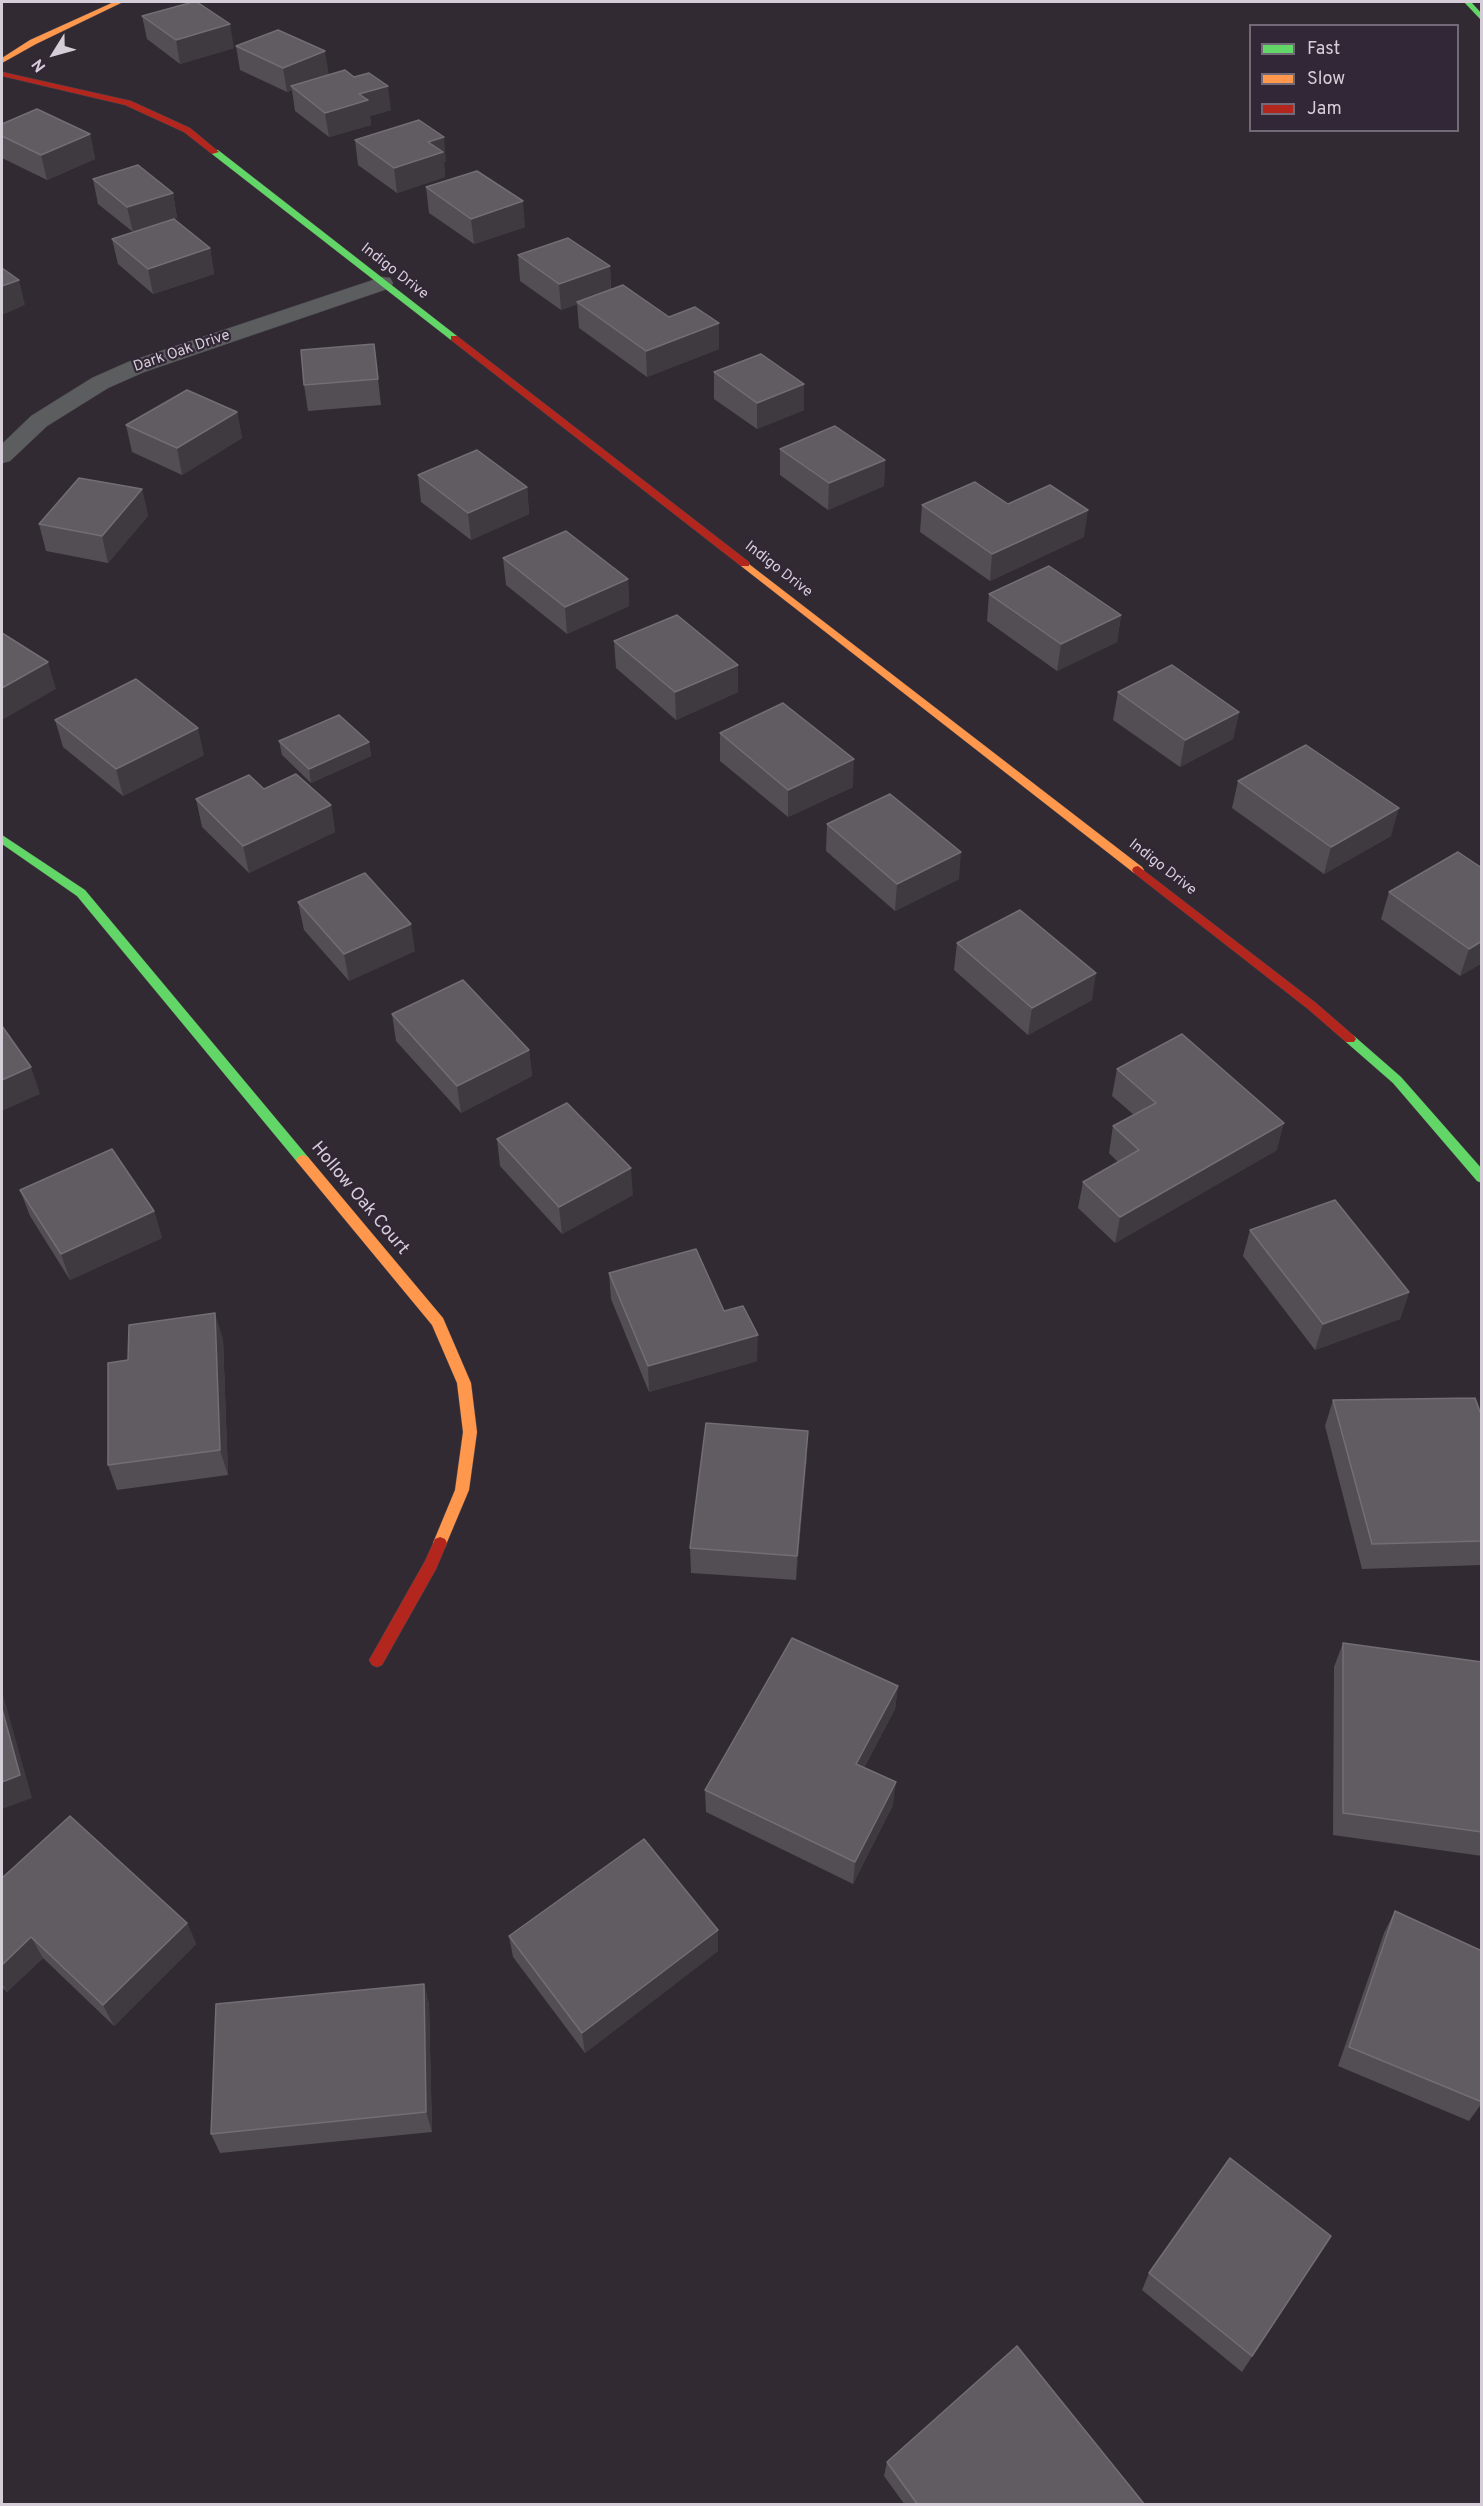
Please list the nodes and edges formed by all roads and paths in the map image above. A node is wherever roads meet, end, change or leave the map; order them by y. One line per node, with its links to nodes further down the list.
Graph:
1 (119, 2): 4 (street)
2 (1467, 2): 3 (street)
3 (1482, 19)
4 (2, 61)
5 (2, 74): 6 (street, Indigo Drive)
6 (382, 283): 7 (street, Dark Oak Drive); 9 (street, Indigo Drive)
7 (2, 456)
8 (2, 839): 10 (street, Hollow Oak Court)
9 (1482, 1178)
10 (377, 1660)

